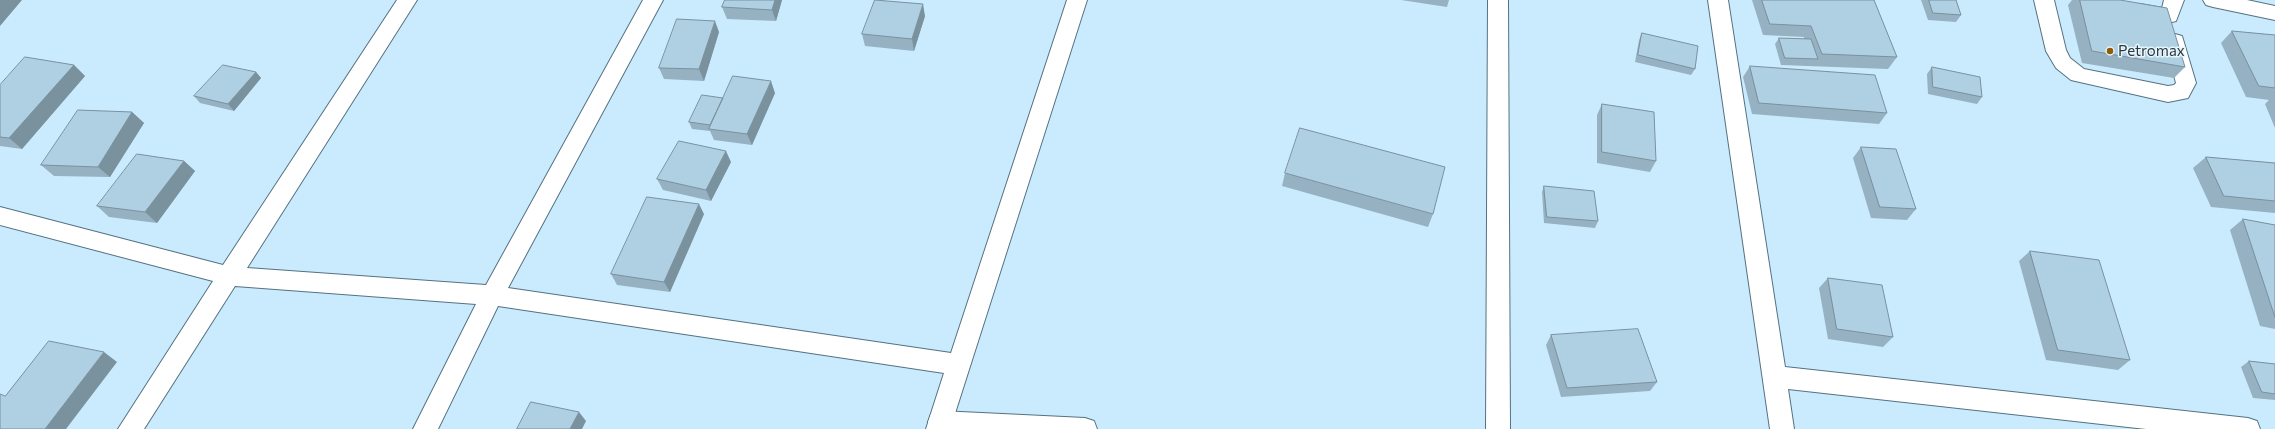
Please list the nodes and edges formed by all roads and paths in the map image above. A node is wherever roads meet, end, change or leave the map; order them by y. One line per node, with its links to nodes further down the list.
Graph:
1 (407, 0): 12 (street)
2 (653, 0): 13 (street)
3 (1077, 0): 14 (street)
4 (1498, 0): 20 (street)
5 (1718, 0): 15 (street)
6 (2044, 0): 9 (street)
7 (2213, 0): 10 (street)
8 (2124, 8): 9 (street)
9 (2172, 8)
10 (2275, 13)
11 (0, 216): 12 (street)
12 (229, 276): 13 (street); 17 (street)
13 (492, 295): 14 (street); 18 (street)
14 (958, 365): 16 (street)
15 (1774, 377): 21 (street); 22 (street)
16 (939, 426): 19 (street)
17 (130, 429)
18 (425, 429)
19 (1085, 429)
20 (1498, 429)
21 (1782, 429)
22 (2248, 429)

